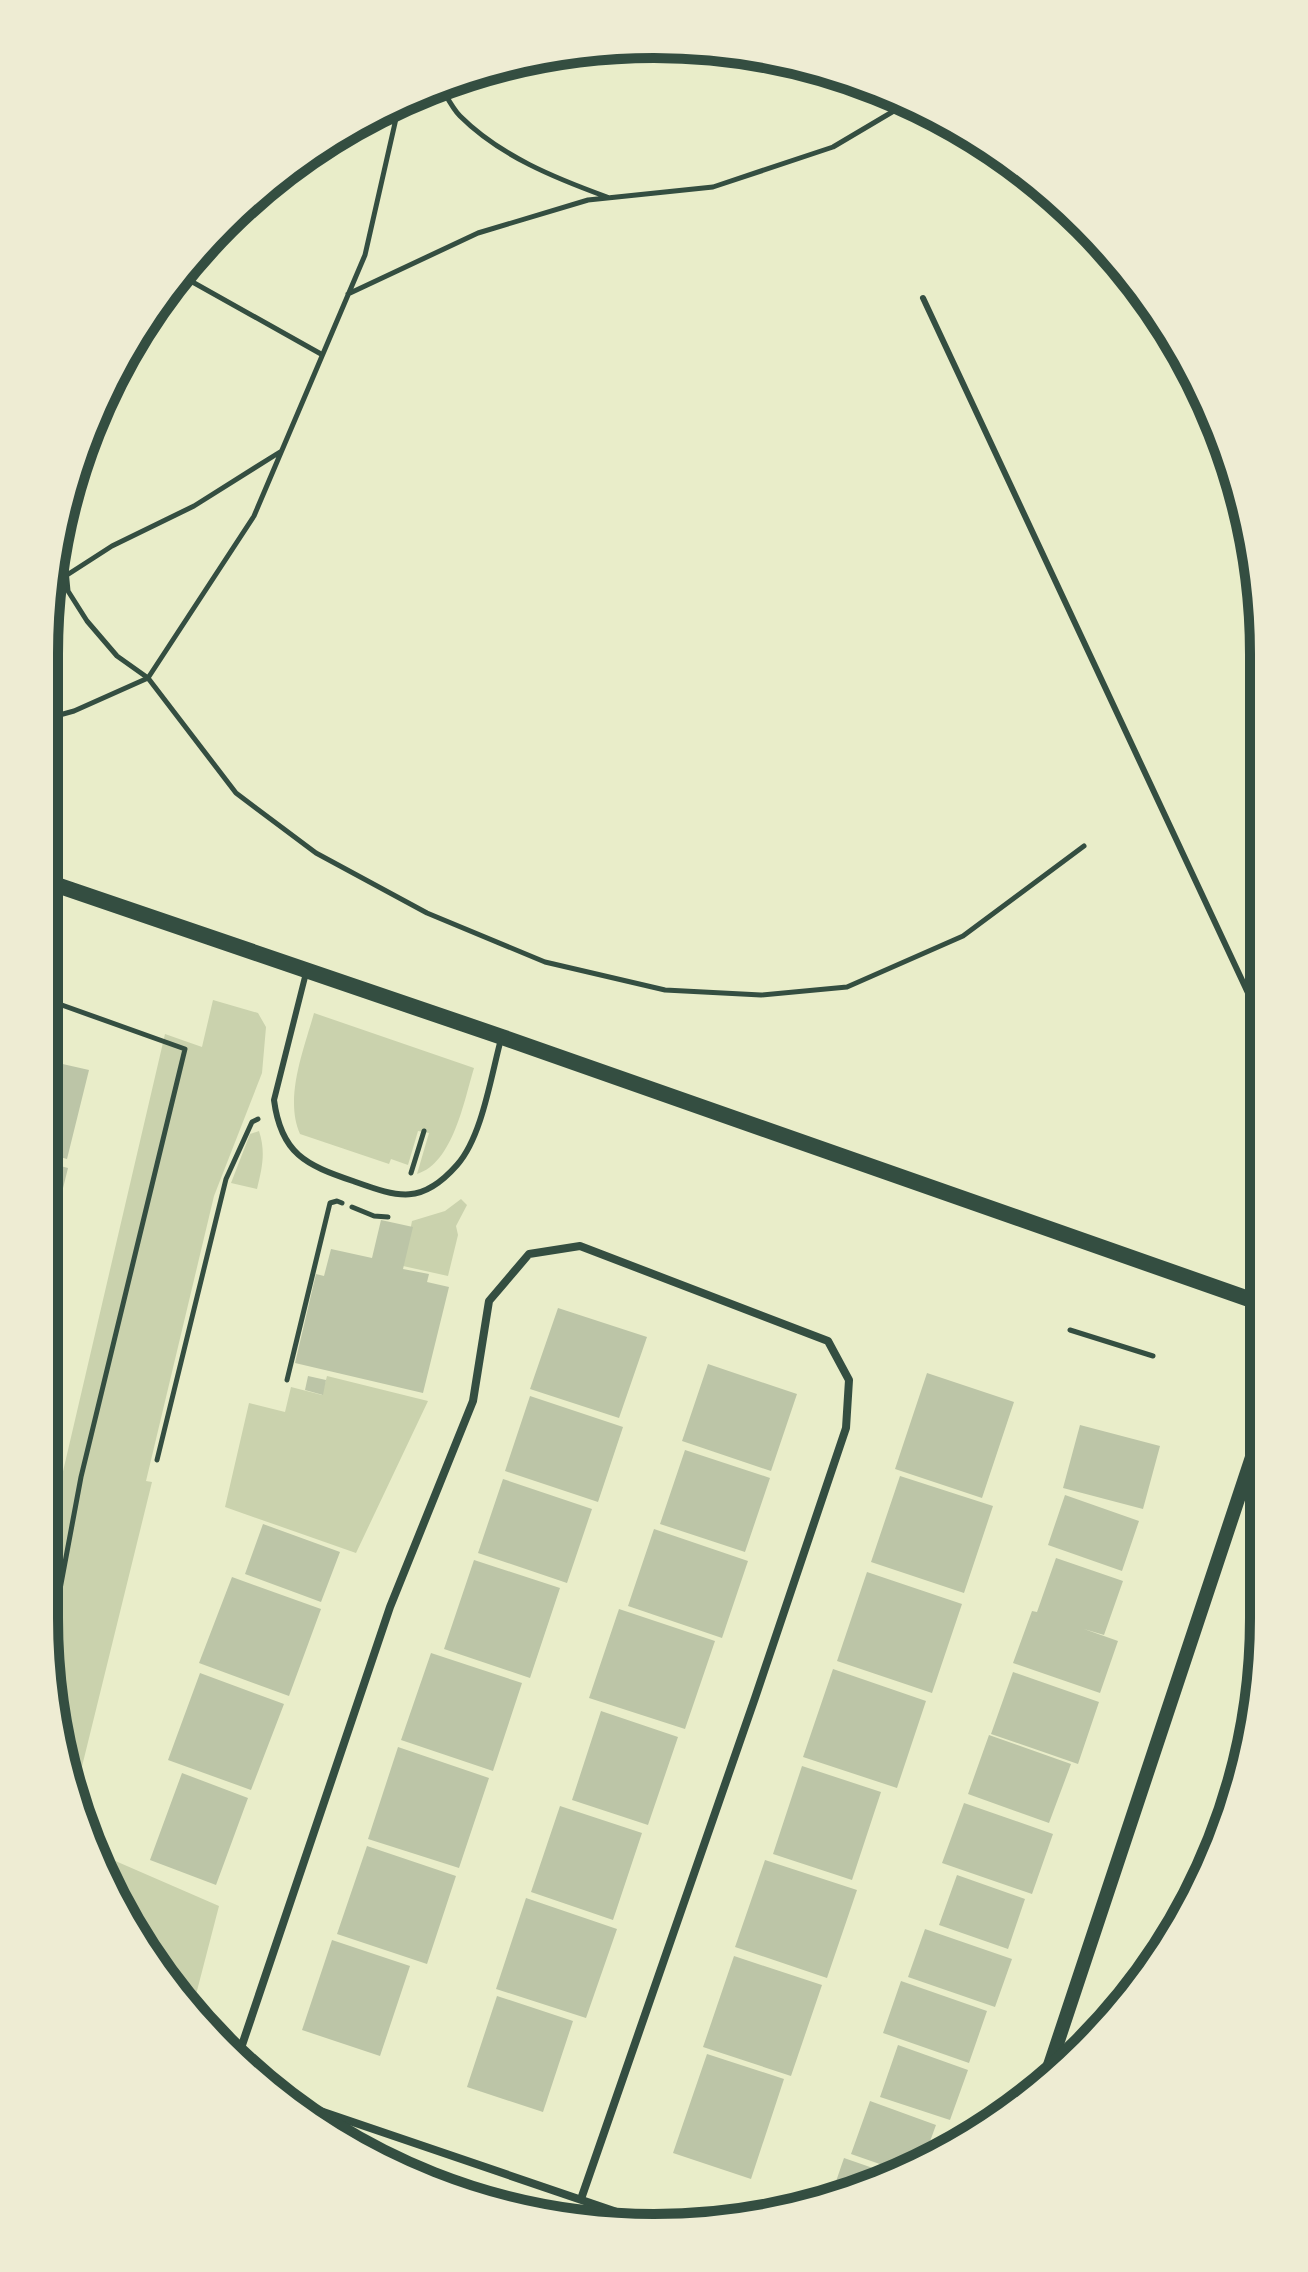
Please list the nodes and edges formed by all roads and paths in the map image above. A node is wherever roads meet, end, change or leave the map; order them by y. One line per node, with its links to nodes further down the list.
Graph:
1 (447, 96): 4 (path)
2 (896, 109): 4 (path)
3 (397, 116): 6 (path)
4 (609, 198): 6 (path)
5 (190, 280): 8 (path)
6 (347, 295): 8 (path)
7 (923, 298): 17 (lane)
8 (321, 354): 9 (path)
9 (281, 451): 11 (path); 12 (path)
10 (65, 562): 11 (path)
11 (66, 575): 12 (path)
12 (148, 678): 13 (path); 14 (path)
13 (58, 715)
14 (1084, 846)
15 (58, 885): 16 (main road)
16 (307, 969): 19 (main road); 20 (lane)
17 (1250, 997)
18 (58, 1004): 29 (path)
19 (502, 1037): 22 (lane); 23 (main road)
20 (276, 1110): 22 (lane); 27 (path)
21 (424, 1131): 22 (path)
22 (409, 1195): 26 (path)
23 (1250, 1299)
24 (1070, 1330): 25 (path)
25 (1153, 1356)
26 (287, 1380)
27 (157, 1460)
28 (1250, 1463): 31 (street)
29 (58, 1600)
30 (241, 2047): 33 (street)
31 (1051, 2062)
32 (317, 2110): 33 (street)
33 (581, 2199): 34 (street)
34 (621, 2213)

